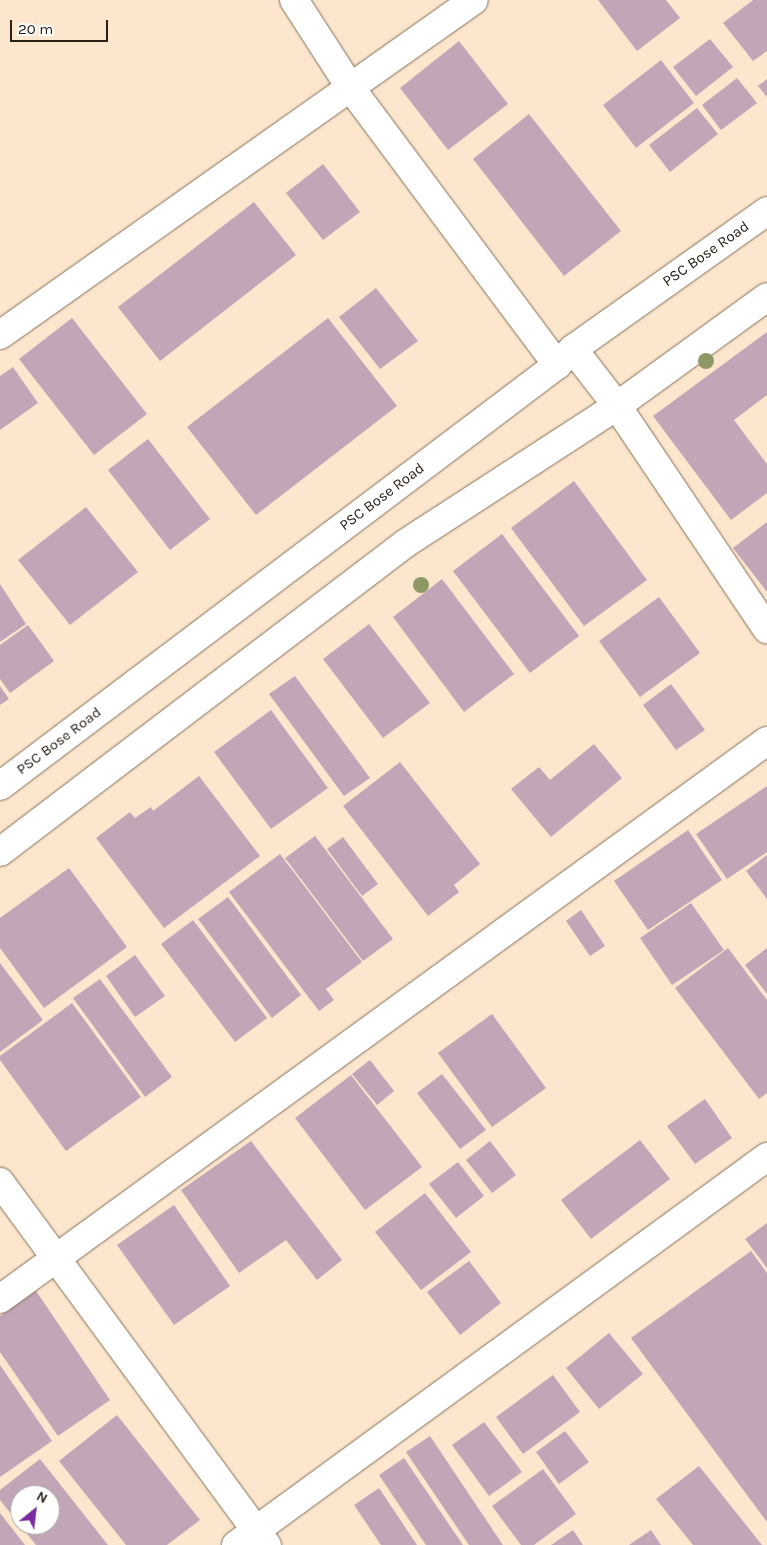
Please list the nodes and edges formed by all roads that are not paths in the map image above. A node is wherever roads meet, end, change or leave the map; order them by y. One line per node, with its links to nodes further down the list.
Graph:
1 (294, 0): 3 (street)
2 (474, 0): 3 (street)
3 (350, 87): 6 (street); 7 (street)
4 (767, 211): 7 (street, PSC Bose Road)
5 (767, 297): 8 (street)
6 (0, 335)
7 (565, 357): 8 (street); 11 (street, PSC Bose Road)
8 (618, 406): 9 (street); 12 (street)
9 (767, 629)
10 (767, 740): 15 (street)
11 (0, 786)
12 (0, 852)
13 (767, 1157): 17 (street)
14 (0, 1182): 15 (street)
15 (55, 1260): 16 (street); 17 (street)
16 (0, 1299)
17 (253, 1540)

